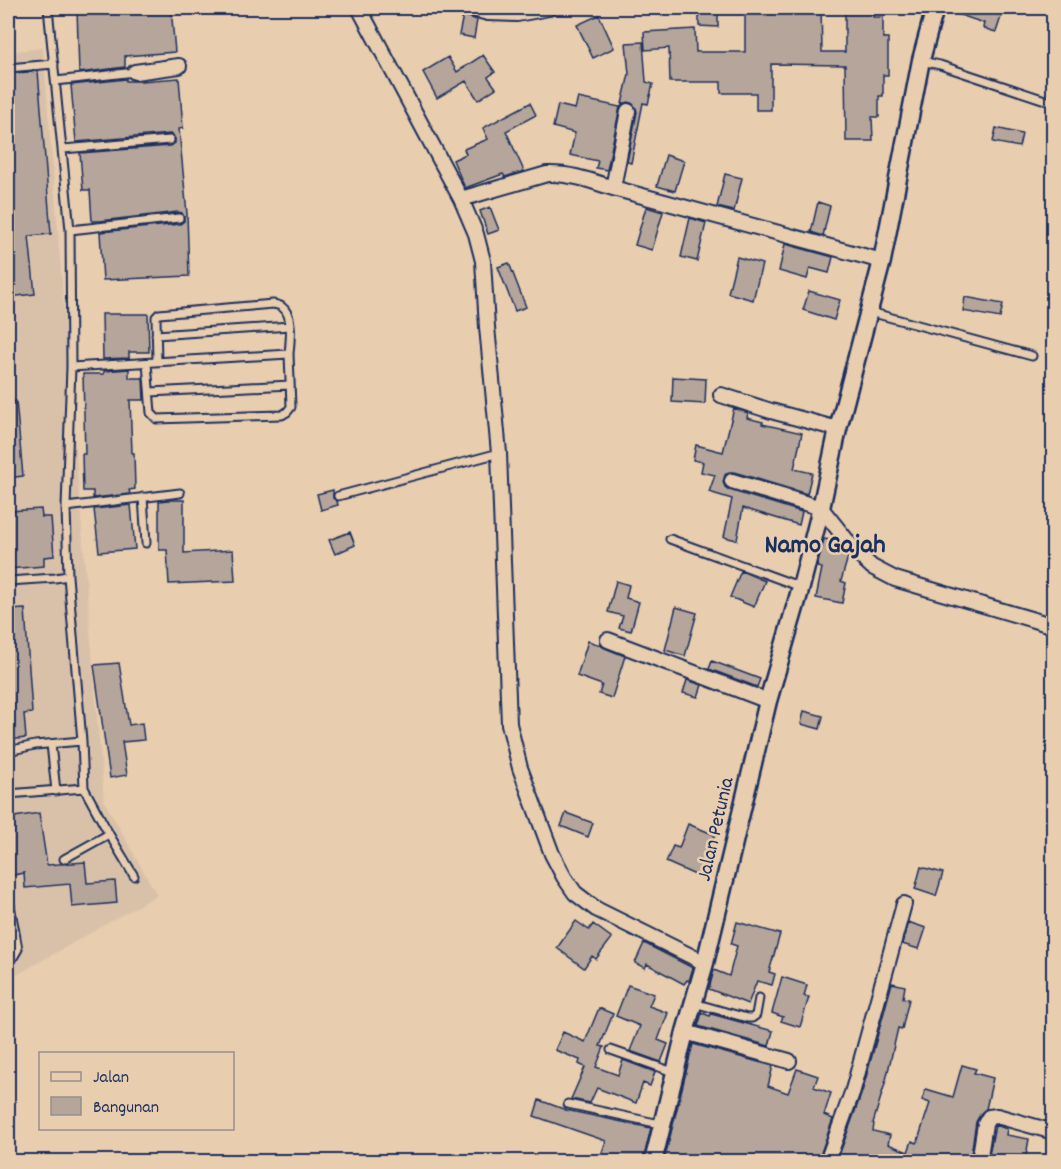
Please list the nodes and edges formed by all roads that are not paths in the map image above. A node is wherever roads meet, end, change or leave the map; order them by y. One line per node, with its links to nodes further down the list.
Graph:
1 (48, 8): 7 (lane)
2 (359, 8): 17 (street)
3 (470, 8): 4 (street)
4 (546, 8)
5 (935, 8): 6 (street, Jalan Petunia)
6 (921, 60): 12 (lane); 20 (street, Jalan Petunia)
7 (54, 64): 9 (lane); 11 (lane)
8 (179, 66): 10 (street)
9 (8, 68)
10 (135, 72): 11 (lane)
11 (56, 81): 15 (lane)
12 (1053, 103)
13 (628, 111): 16 (street)
14 (170, 140): 15 (lane)
15 (63, 149): 19 (lane)
16 (613, 188): 17 (street); 20 (street)
17 (461, 199): 33 (street)
18 (179, 219): 19 (lane)
19 (70, 230): 28 (lane)
20 (882, 261): 21 (street, Jalan Petunia)
21 (868, 311): 25 (lane); 32 (street, Jalan Petunia)
22 (290, 326): 23 (lane); 23 (lane); 24 (lane)
23 (156, 334): 26 (lane)
24 (289, 354): 26 (lane); 29 (lane)
25 (1032, 356)
26 (157, 362): 27 (lane)
27 (147, 363): 28 (lane); 30 (lane)
28 (71, 367): 38 (lane)
29 (290, 385): 30 (lane); 30 (lane)
30 (150, 392)
31 (721, 395): 32 (street)
32 (838, 429): 39 (street, Jalan Petunia)
33 (499, 453): 36 (lane); 60 (street)
34 (732, 481): 39 (street)
35 (180, 493): 37 (lane)
36 (338, 496)
37 (143, 497): 38 (lane); 41 (lane)
38 (66, 507): 42 (lane)
39 (821, 508): 44 (street, Jalan Petunia); 45 (street)
40 (670, 539): 44 (lane)
41 (146, 543)
42 (68, 576): 43 (lane); 48 (lane)
43 (8, 581)
44 (801, 587): 47 (street, Jalan Petunia)
45 (1053, 626)
46 (608, 640): 47 (street)
47 (768, 701): 60 (street, Jalan Petunia)
48 (82, 741): 49 (lane); 51 (lane)
49 (51, 744): 50 (lane); 52 (lane)
50 (8, 751)
51 (84, 788): 52 (lane); 54 (lane)
52 (56, 791): 53 (lane)
53 (8, 794)
54 (109, 834): 55 (lane); 56 (lane)
55 (63, 859)
56 (134, 876)
57 (8, 894): 59 (lane)
58 (904, 904): 71 (street)
59 (8, 960)
60 (705, 963): 62 (street, Jalan Petunia)
61 (759, 998): 62 (lane)
62 (694, 1003): 63 (street, Jalan Petunia)
63 (685, 1032): 65 (street); 66 (street, Jalan Petunia)
64 (611, 1050): 66 (lane)
65 (789, 1061)
66 (676, 1073): 68 (street, Jalan Petunia)
67 (568, 1104): 68 (lane)
68 (663, 1125): 70 (street, Jalan Petunia)
69 (1053, 1132): 72 (street)
70 (654, 1161)
71 (826, 1161)
72 (979, 1161)

